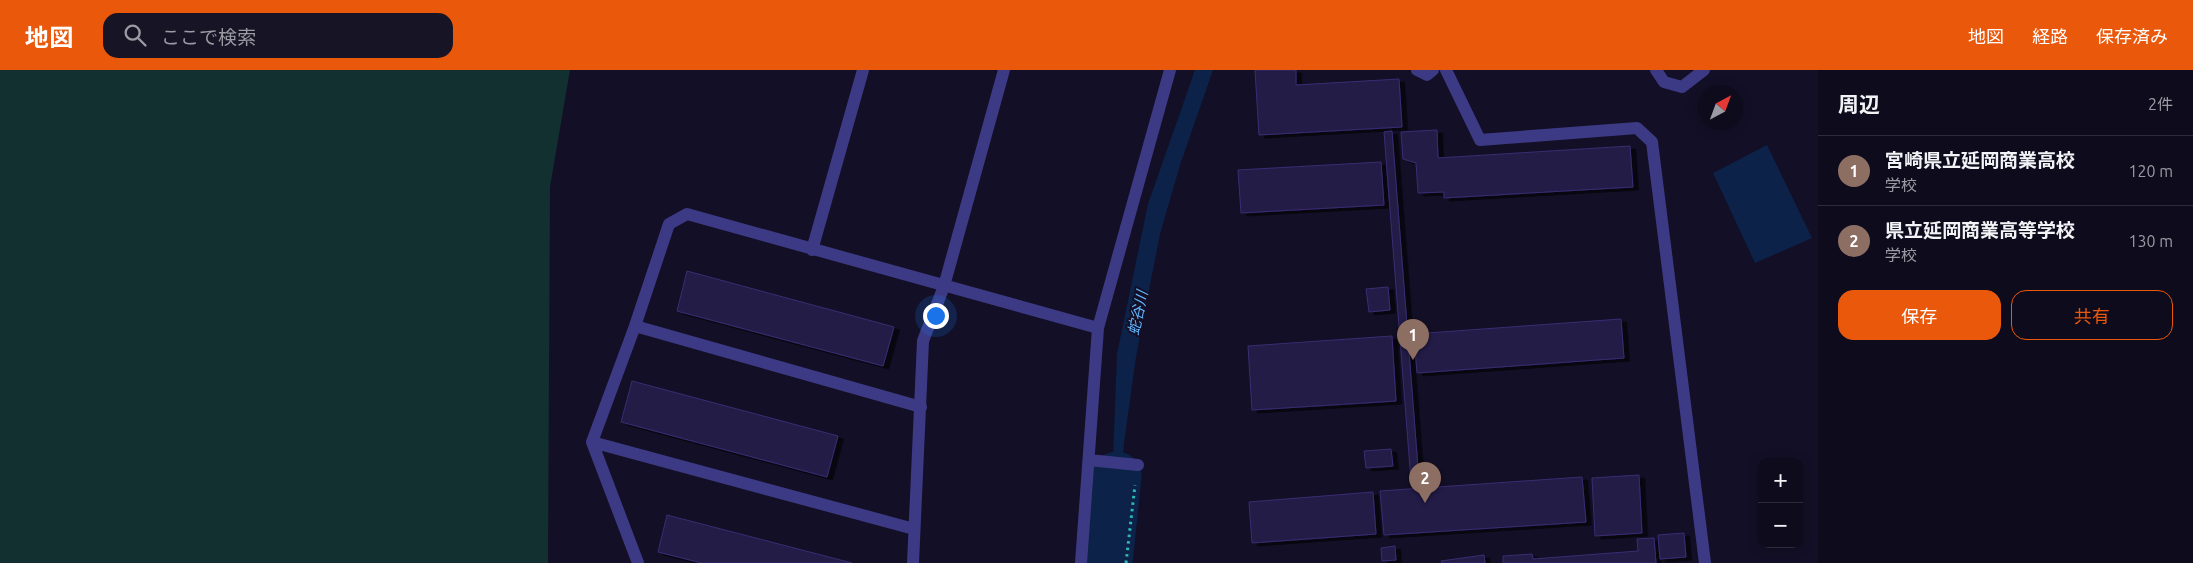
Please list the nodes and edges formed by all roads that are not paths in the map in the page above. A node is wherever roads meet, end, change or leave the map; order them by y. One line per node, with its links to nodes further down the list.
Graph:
1 (862, 70): 9 (street)
2 (1004, 70): 10 (street)
3 (1170, 70): 12 (street)
4 (1417, 70): 5 (street)
5 (1433, 70)
6 (1446, 70): 21 (street)
7 (1656, 70): 8 (street)
8 (1704, 70)
9 (812, 250): 10 (street); 11 (street)
10 (944, 286): 12 (street); 13 (street)
11 (635, 326): 13 (street); 14 (street)
12 (1098, 328): 15 (street)
13 (921, 407): 17 (street)
14 (592, 442): 17 (street); 18 (street)
15 (1090, 461): 16 (street); 20 (street)
16 (1134, 465)
17 (914, 529): 19 (street)
18 (638, 563)
19 (913, 563)
20 (1081, 563)
21 (1705, 563)

